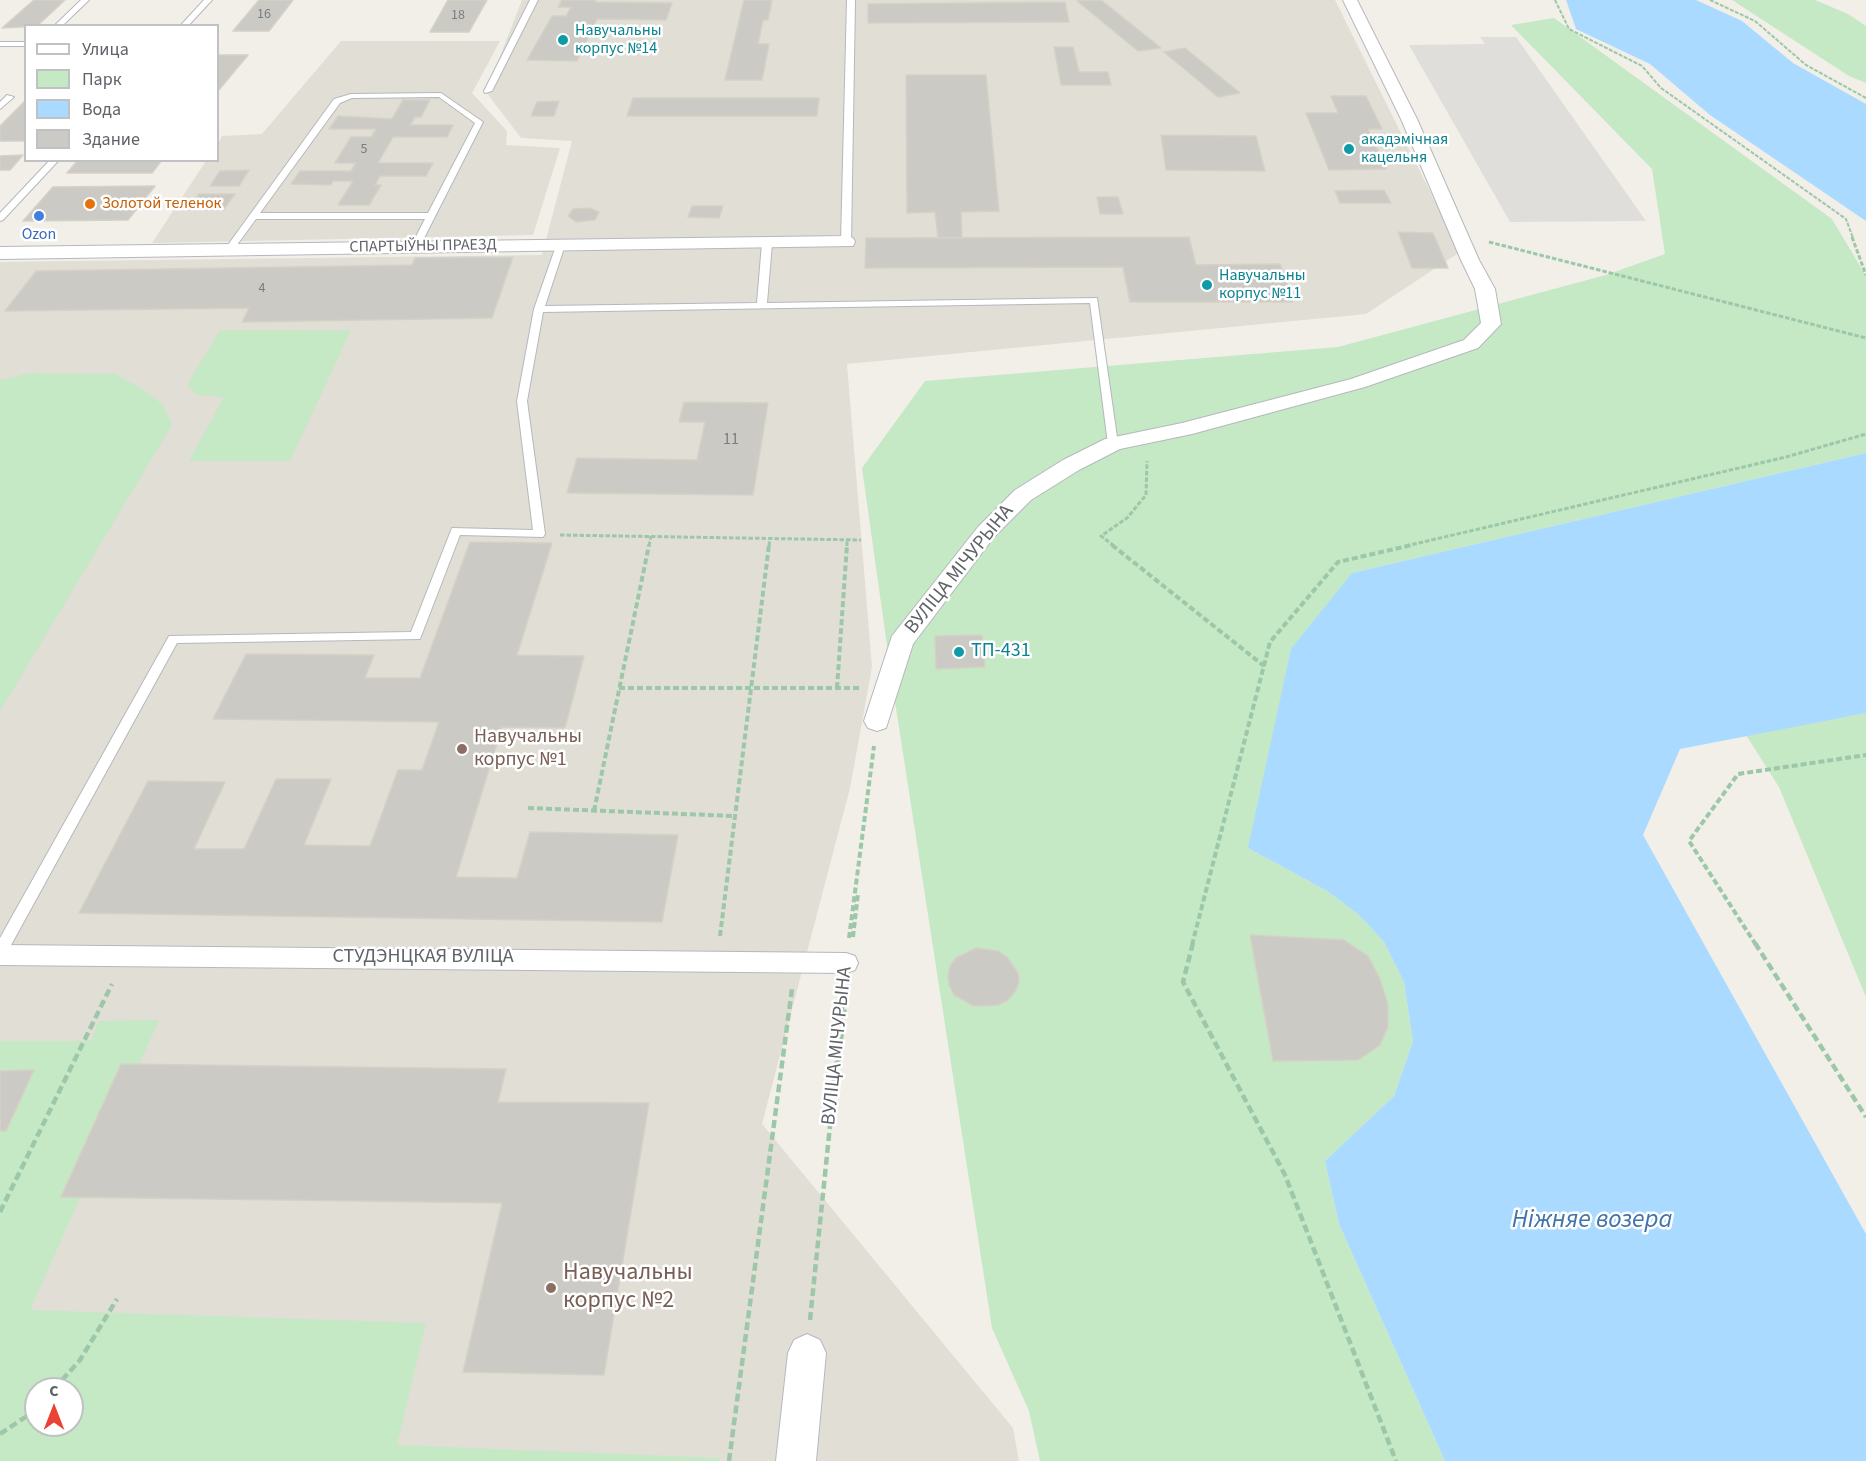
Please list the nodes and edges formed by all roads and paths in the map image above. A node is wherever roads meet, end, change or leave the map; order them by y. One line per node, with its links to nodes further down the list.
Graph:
1 (85, 0): 8 (lane)
2 (208, 0): 9 (lane)
3 (534, 0): 12 (lane)
4 (851, 0): 21 (lane)
5 (1350, 0): 20 (street, ВУЛІЦА МІЧУРЫНА)
6 (1555, 0): 27 (path)
7 (1710, 0): 14 (path)
8 (59, 24)
9 (185, 24)
10 (0, 44): 11 (lane)
11 (24, 44)
12 (488, 91)
13 (10, 97): 15 (lane)
14 (1866, 98)
15 (0, 107)
16 (53, 162): 19 (lane)
17 (253, 216): 18 (lane); 18 (lane); 25 (lane)
18 (431, 216): 24 (lane)
19 (0, 218)
20 (1460, 235): 30 (path); 32 (street, ВУЛІЦА МІЧУРЫНА)
21 (846, 242): 22 (street, СПАРТЫЎНЫ ПРАЕЗД)
22 (767, 243): 23 (street, СПАРТЫЎНЫ ПРАЕЗД); 28 (lane)
23 (560, 245): 24 (street, СПАРТЫЎНЫ ПРАЕЗД); 29 (lane)
24 (415, 248): 25 (street, СПАРТЫЎНЫ ПРАЕЗД)
25 (228, 251): 26 (street, СПАРТЫЎНЫ ПРАЕЗД)
26 (0, 253)
27 (1866, 275)
28 (762, 306): 29 (lane); 32 (lane)
29 (539, 309): 33 (lane)
30 (1866, 338)
31 (1866, 434): 38 (path)
32 (1123, 443): 38 (path); 42 (street, ВУЛІЦА МІЧУРЫНА)
33 (539, 534): 34 (path); 48 (lane)
34 (651, 536): 35 (path); 39 (path)
35 (770, 538): 36 (path); 40 (path)
36 (847, 540): 37 (path); 41 (path)
37 (861, 540)
38 (1264, 666): 62 (path)
39 (619, 688): 40 (path); 46 (path)
40 (751, 688): 41 (path); 47 (path)
41 (837, 688): 42 (path)
42 (887, 688): 43 (street, ВУЛІЦА МІЧУРЫНА)
43 (877, 721): 52 (path, ВУЛІЦА МІЧУРЫНА); 52 (path)
44 (1866, 755): 53 (path)
45 (528, 808): 46 (path)
46 (594, 811): 47 (path)
47 (735, 816): 50 (path)
48 (0, 953): 49 (street, СТУДЭНЦКАЯ ВУЛІЦА)
49 (126, 956): 50 (street, СТУДЭНЦКАЯ ВУЛІЦА); 54 (path)
50 (717, 960): 51 (street, СТУДЭНЦКАЯ ВУЛІЦА)
51 (796, 961): 52 (street, СТУДЭНЦКАЯ ВУЛІЦА); 60 (path)
52 (848, 964): 56 (path, ВУЛІЦА МІЧУРЫНА); 56 (path)
53 (1866, 1117)
54 (0, 1212)
55 (117, 1299): 57 (path)
56 (808, 1341): 61 (street)
57 (65, 1377)
58 (24, 1418): 59 (path)
59 (0, 1434)
60 (729, 1461)
61 (796, 1461)
62 (1396, 1461)

